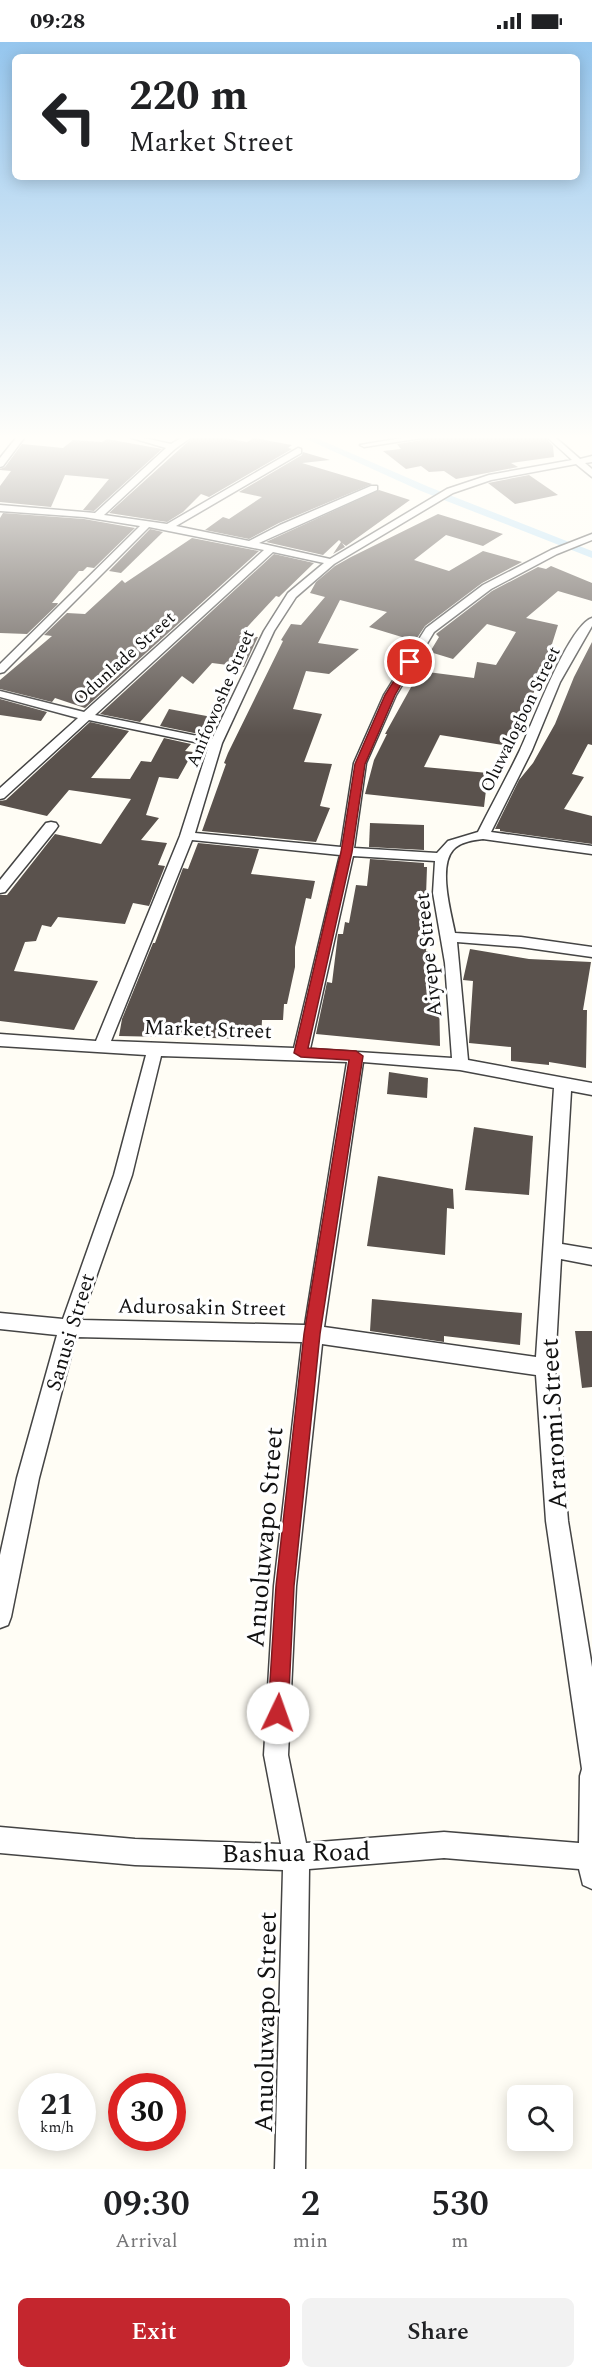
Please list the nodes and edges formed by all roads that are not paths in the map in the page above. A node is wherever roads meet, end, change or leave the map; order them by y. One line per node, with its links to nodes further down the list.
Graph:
1 (134, 537): 10 (street)
2 (225, 537): 6 (street)
3 (263, 537): 6 (street)
4 (371, 537): 8 (street, Anifowoshe Street)
5 (588, 539): 19 (street)
6 (252, 543): 7 (street)
7 (272, 548): 8 (street); 12 (street, Odunlade Street)
8 (331, 562): 13 (street, Anifowoshe Street)
9 (592, 621): 16 (street, Oluwalogbon Street)
10 (0, 670)
11 (0, 694): 12 (street)
12 (85, 716): 13 (street); 14 (street, Odunlade Street)
13 (216, 743): 17 (street, Anifowoshe Street)
14 (0, 795)
15 (51, 826): 21 (street)
16 (483, 835): 18 (street); 20 (street)
17 (187, 836): 19 (street); 25 (street, Anifowoshe Street)
18 (592, 850)
19 (347, 852): 20 (street); 27 (street)
20 (442, 857): 22 (street, Aiyepe Street)
21 (0, 889)
22 (450, 937): 23 (street); 29 (street, Aiyepe Street)
23 (592, 952)
24 (0, 1040): 25 (street, Market Street)
25 (102, 1045): 26 (street, Market Street)
26 (155, 1050): 27 (street, Market Street); 35 (street, Sanusi Street)
27 (301, 1053): 28 (street, Market Street)
28 (356, 1056): 29 (street, Market Street); 36 (street, Anuoluwapo Street)
29 (460, 1064): 30 (street, Market Street)
30 (563, 1082): 31 (street, Market Street); 32 (street, Araromi Street)
31 (592, 1089)
32 (554, 1250): 33 (street); 37 (street, Araromi Street)
33 (592, 1257)
34 (0, 1321): 35 (street, Adurosakin Street)
35 (69, 1328): 36 (street, Adurosakin Street); 38 (street, Sanusi Street)
36 (312, 1334): 37 (street, Adurosakin Street); 42 (street, Anuoluwapo Street)
37 (545, 1367): 39 (street, Araromi Street)
38 (0, 1617)
39 (592, 1763)
40 (592, 1776): 43 (street)
41 (0, 1839): 42 (street, Bashua Road)
42 (296, 1857): 43 (street, Bashua Road); 44 (street, Anuoluwapo Street)
43 (592, 1863)
44 (290, 2169)

